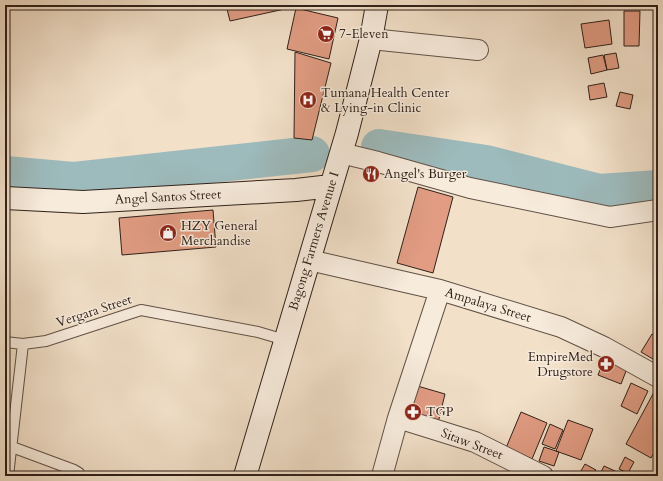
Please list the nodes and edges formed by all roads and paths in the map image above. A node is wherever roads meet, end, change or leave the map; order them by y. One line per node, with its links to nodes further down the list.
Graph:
1 (377, 5): 2 (street, Bagong Farmers Avenue I)
2 (371, 39): 3 (street); 4 (street, Bagong Farmers Avenue I)
3 (478, 50)
4 (341, 153): 5 (street, Bagong Farmers Avenue I); 7 (street)
5 (331, 186): 6 (street, Angel Santos Street); 8 (street, Bagong Farmers Avenue I)
6 (5, 198)
7 (658, 210)
8 (309, 260): 9 (street, Ampalaya Street); 10 (street, Bagong Farmers Avenue I)
9 (440, 290): 13 (street, Ampalaya Street); 14 (street)
10 (285, 340): 12 (lane, Vergara Street); 18 (street, Bagong Farmers Avenue I)
11 (5, 342): 12 (lane, Vergara Street)
12 (23, 344): 15 (lane)
13 (658, 377)
14 (398, 418): 19 (street); 20 (street, Sitaw Street)
15 (12, 447): 16 (lane); 17 (lane)
16 (8, 476)
17 (81, 476)
18 (245, 476)
19 (382, 476)
20 (544, 476)

